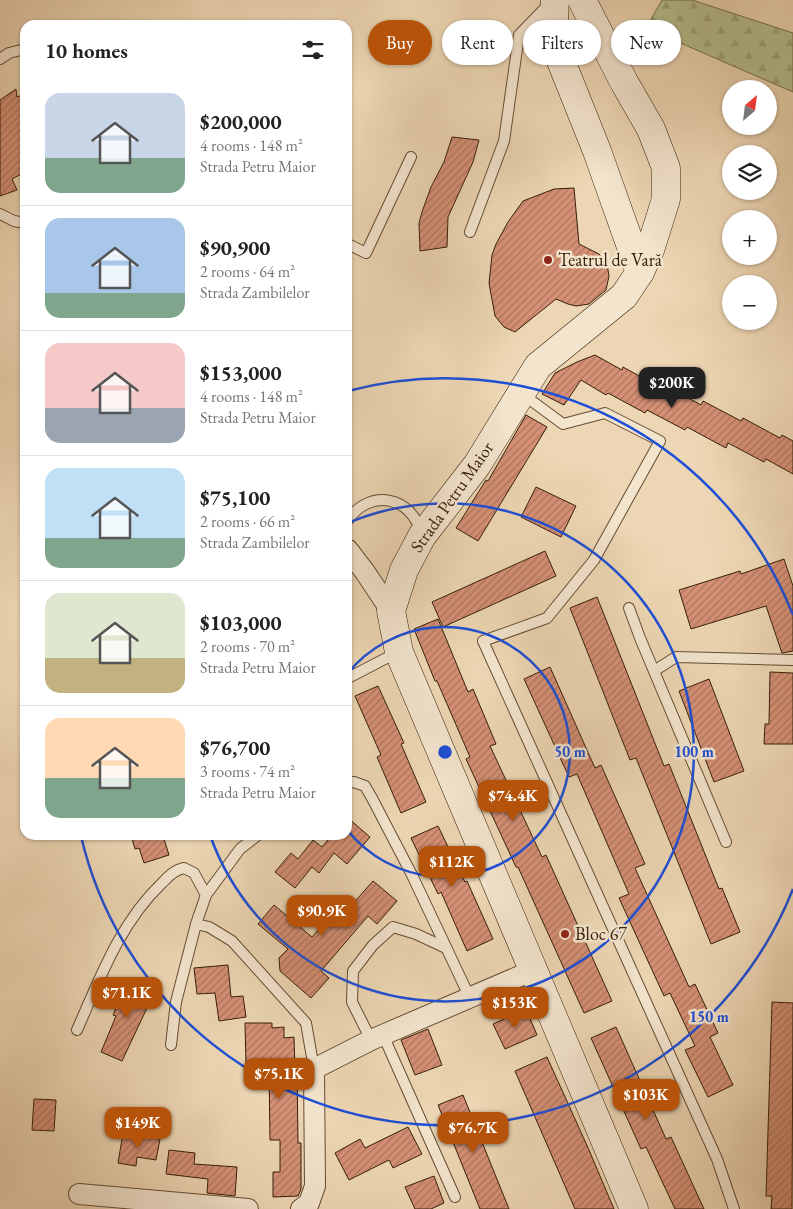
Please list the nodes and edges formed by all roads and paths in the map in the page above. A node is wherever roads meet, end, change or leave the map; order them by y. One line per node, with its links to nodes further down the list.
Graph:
1 (554, 0): 8 (lane); 10 (street)
2 (582, 0): 10 (street, Strada Petru Maior)
3 (20, 50): 4 (lane)
4 (0, 59)
5 (412, 157): 9 (lane)
6 (0, 214): 7 (lane)
7 (20, 223)
8 (470, 232)
9 (352, 246)
10 (640, 272): 11 (street, Strada Petru Maior)
11 (521, 393): 13 (street, Strada Petru Maior); 38 (lane)
12 (352, 515): 13 (lane)
13 (422, 536): 16 (street, Strada Petru Maior)
14 (352, 555): 16 (street)
15 (629, 608): 19 (lane)
16 (391, 611): 17 (street, Strada Petru Maior)
17 (399, 652): 20 (lane); 27 (street, Strada Petru Maior)
18 (793, 660): 19 (lane)
19 (654, 671): 23 (lane)
20 (352, 676)
21 (352, 782): 26 (lane)
22 (252, 840): 24 (lane)
23 (726, 842)
24 (206, 895): 25 (lane); 29 (lane)
25 (196, 924): 31 (lane); 32 (lane)
26 (446, 948): 28 (lane); 30 (lane)
27 (534, 970): 28 (street); 37 (street, Strada Petru Maior)
28 (470, 998): 30 (street)
29 (77, 1030)
30 (377, 1037): 32 (street); 34 (lane)
31 (171, 1045)
32 (314, 1069): 36 (street)
33 (79, 1194): 35 (street)
34 (455, 1198)
35 (248, 1209)
36 (301, 1209)
37 (634, 1209)
38 (734, 1209)

